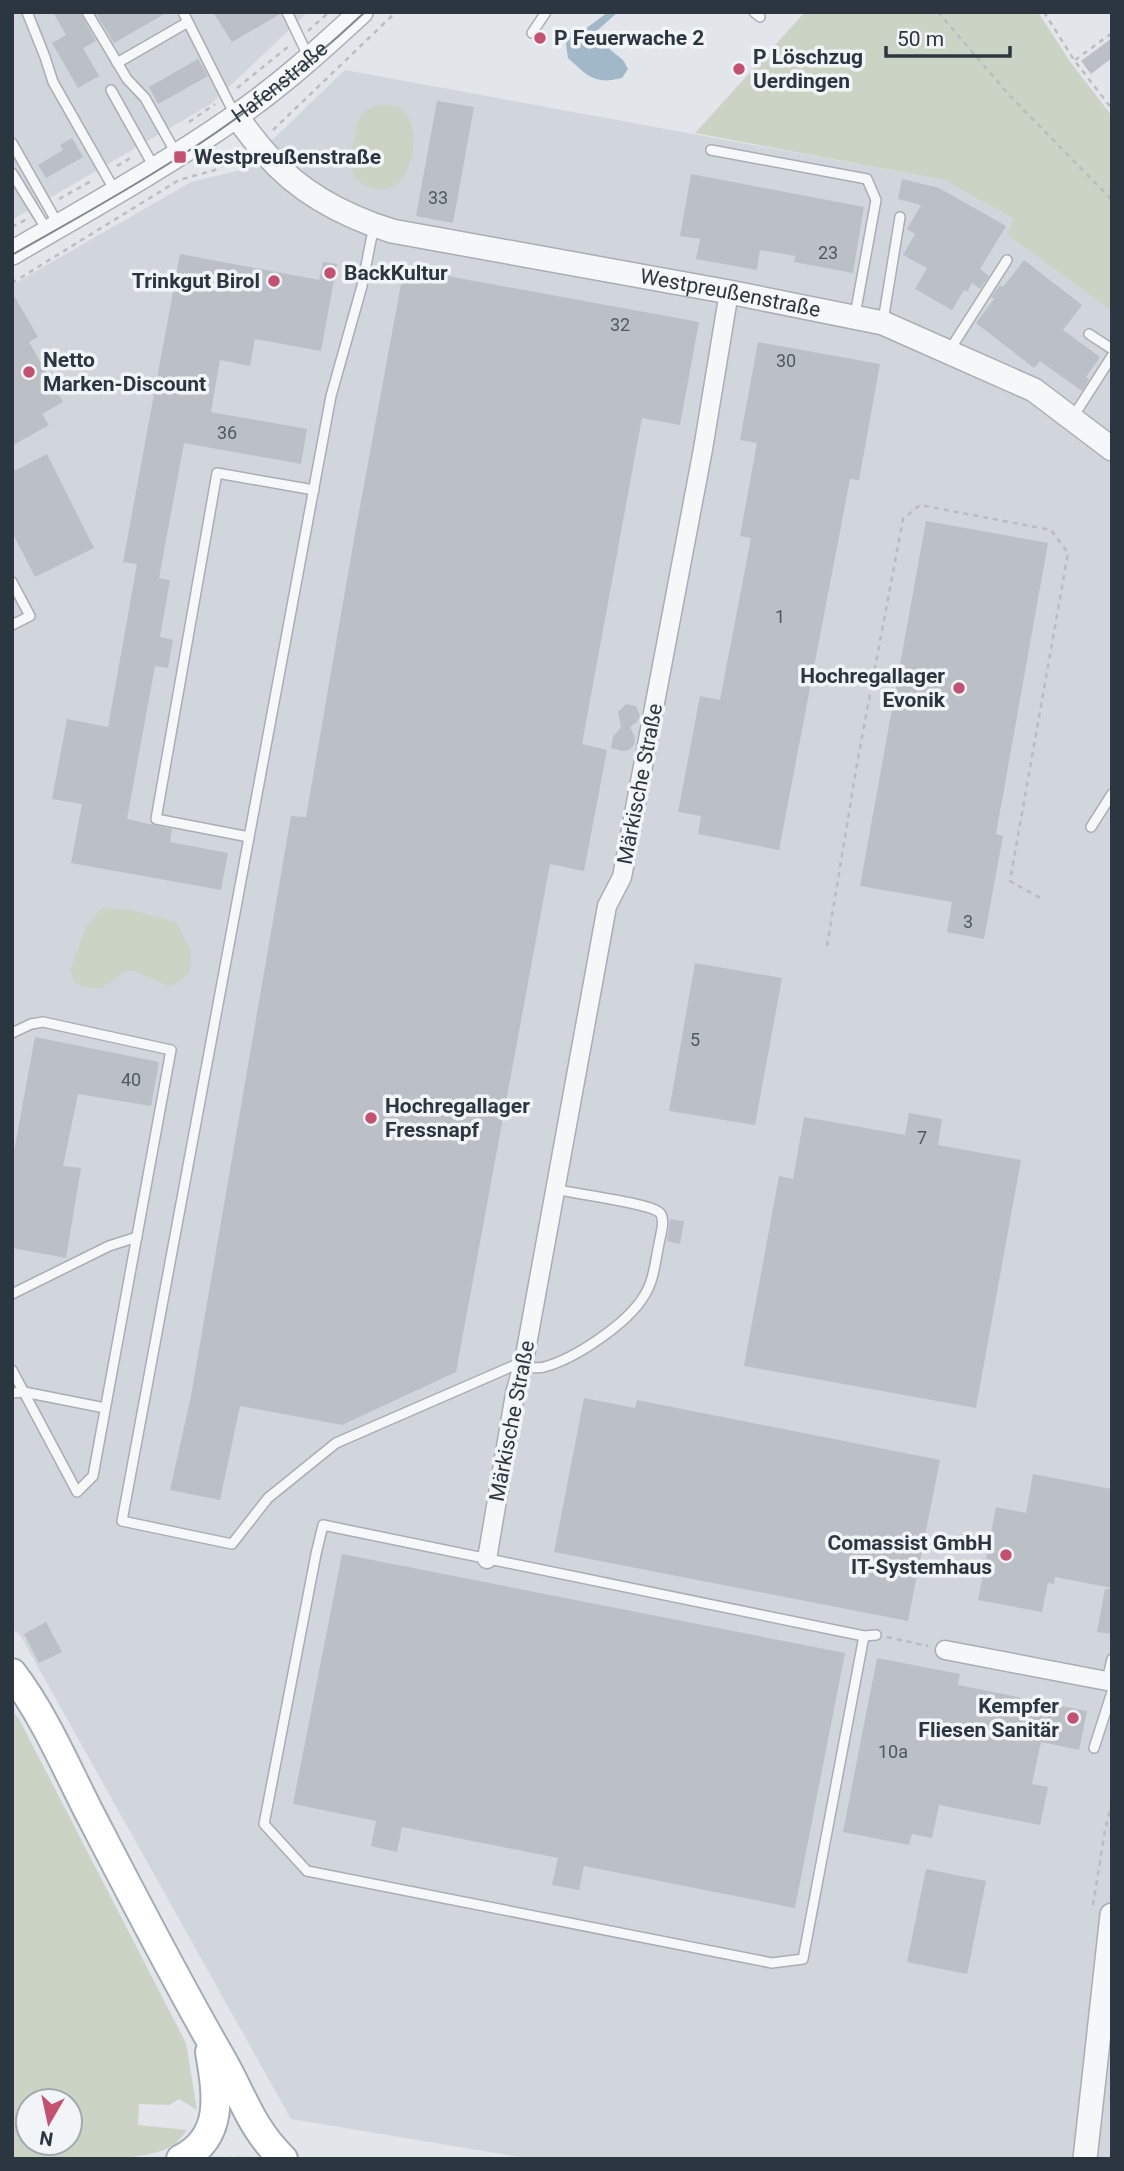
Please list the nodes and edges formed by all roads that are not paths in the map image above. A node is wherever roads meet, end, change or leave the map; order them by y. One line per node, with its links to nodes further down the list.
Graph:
1 (27, 12): 18 (lane)
2 (87, 12): 10 (lane)
3 (183, 12): 7 (lane)
4 (287, 12): 9 (lane)
5 (361, 12): 9 (street, Hafenstraße)
6 (546, 12): 8 (lane)
7 (188, 22): 10 (lane); 12 (lane)
8 (532, 33)
9 (310, 60): 12 (street, Hafenstraße)
10 (117, 63): 15 (lane)
11 (111, 90): 16 (lane)
12 (236, 116): 15 (street, Hafenstraße); 20 (street, Westpreußenstraße)
13 (12, 143): 21 (lane)
14 (711, 150): 25 (lane)
15 (178, 155): 16 (street, Hafenstraße)
16 (155, 169): 18 (street, Hafenstraße)
17 (12, 173): 21 (lane)
18 (116, 192): 21 (street, Hafenstraße)
19 (900, 217): 26 (lane)
20 (374, 225): 24 (street, Westpreußenstraße); 33 (lane)
21 (54, 229): 22 (street, Hafenstraße)
22 (12, 253)
23 (1007, 260): 29 (lane)
24 (729, 292): 25 (street, Westpreußenstraße); 40 (street, Märkische Straße)
25 (854, 317): 26 (street, Westpreußenstraße)
26 (883, 323): 29 (street, Westpreußenstraße)
27 (1089, 334): 28 (lane)
28 (1112, 349)
29 (948, 352): 31 (street, Westpreußenstraße)
30 (1112, 356): 31 (lane)
31 (1072, 419): 32 (street, Westpreußenstraße)
32 (1112, 449)
33 (314, 490): 38 (lane); 38 (lane)
34 (12, 582): 35 (lane)
35 (12, 625)
36 (1112, 794): 37 (lane)
37 (1091, 827)
38 (249, 838): 43 (lane)
39 (12, 1033): 41 (lane)
40 (555, 1189): 43 (street, Märkische Straße); 43 (lane)
41 (136, 1237): 42 (lane); 47 (lane)
42 (12, 1294)
43 (523, 1364): 48 (street, Märkische Straße)
44 (12, 1370): 45 (lane)
45 (24, 1392): 46 (lane); 47 (lane); 47 (lane)
46 (12, 1393)
47 (105, 1408)
48 (487, 1559): 50 (lane); 50 (lane)
49 (876, 1635): 50 (lane)
50 (864, 1636)
51 (945, 1650): 54 (street)
52 (1112, 1659): 54 (lane)
53 (12, 1673): 57 (main road)
54 (1110, 1685): 55 (lane)
55 (1094, 1748)
56 (1112, 1915): 60 (street)
57 (208, 2036): 58 (main road); 59 (main road)
58 (186, 2156)
59 (283, 2159)
60 (1084, 2159)

